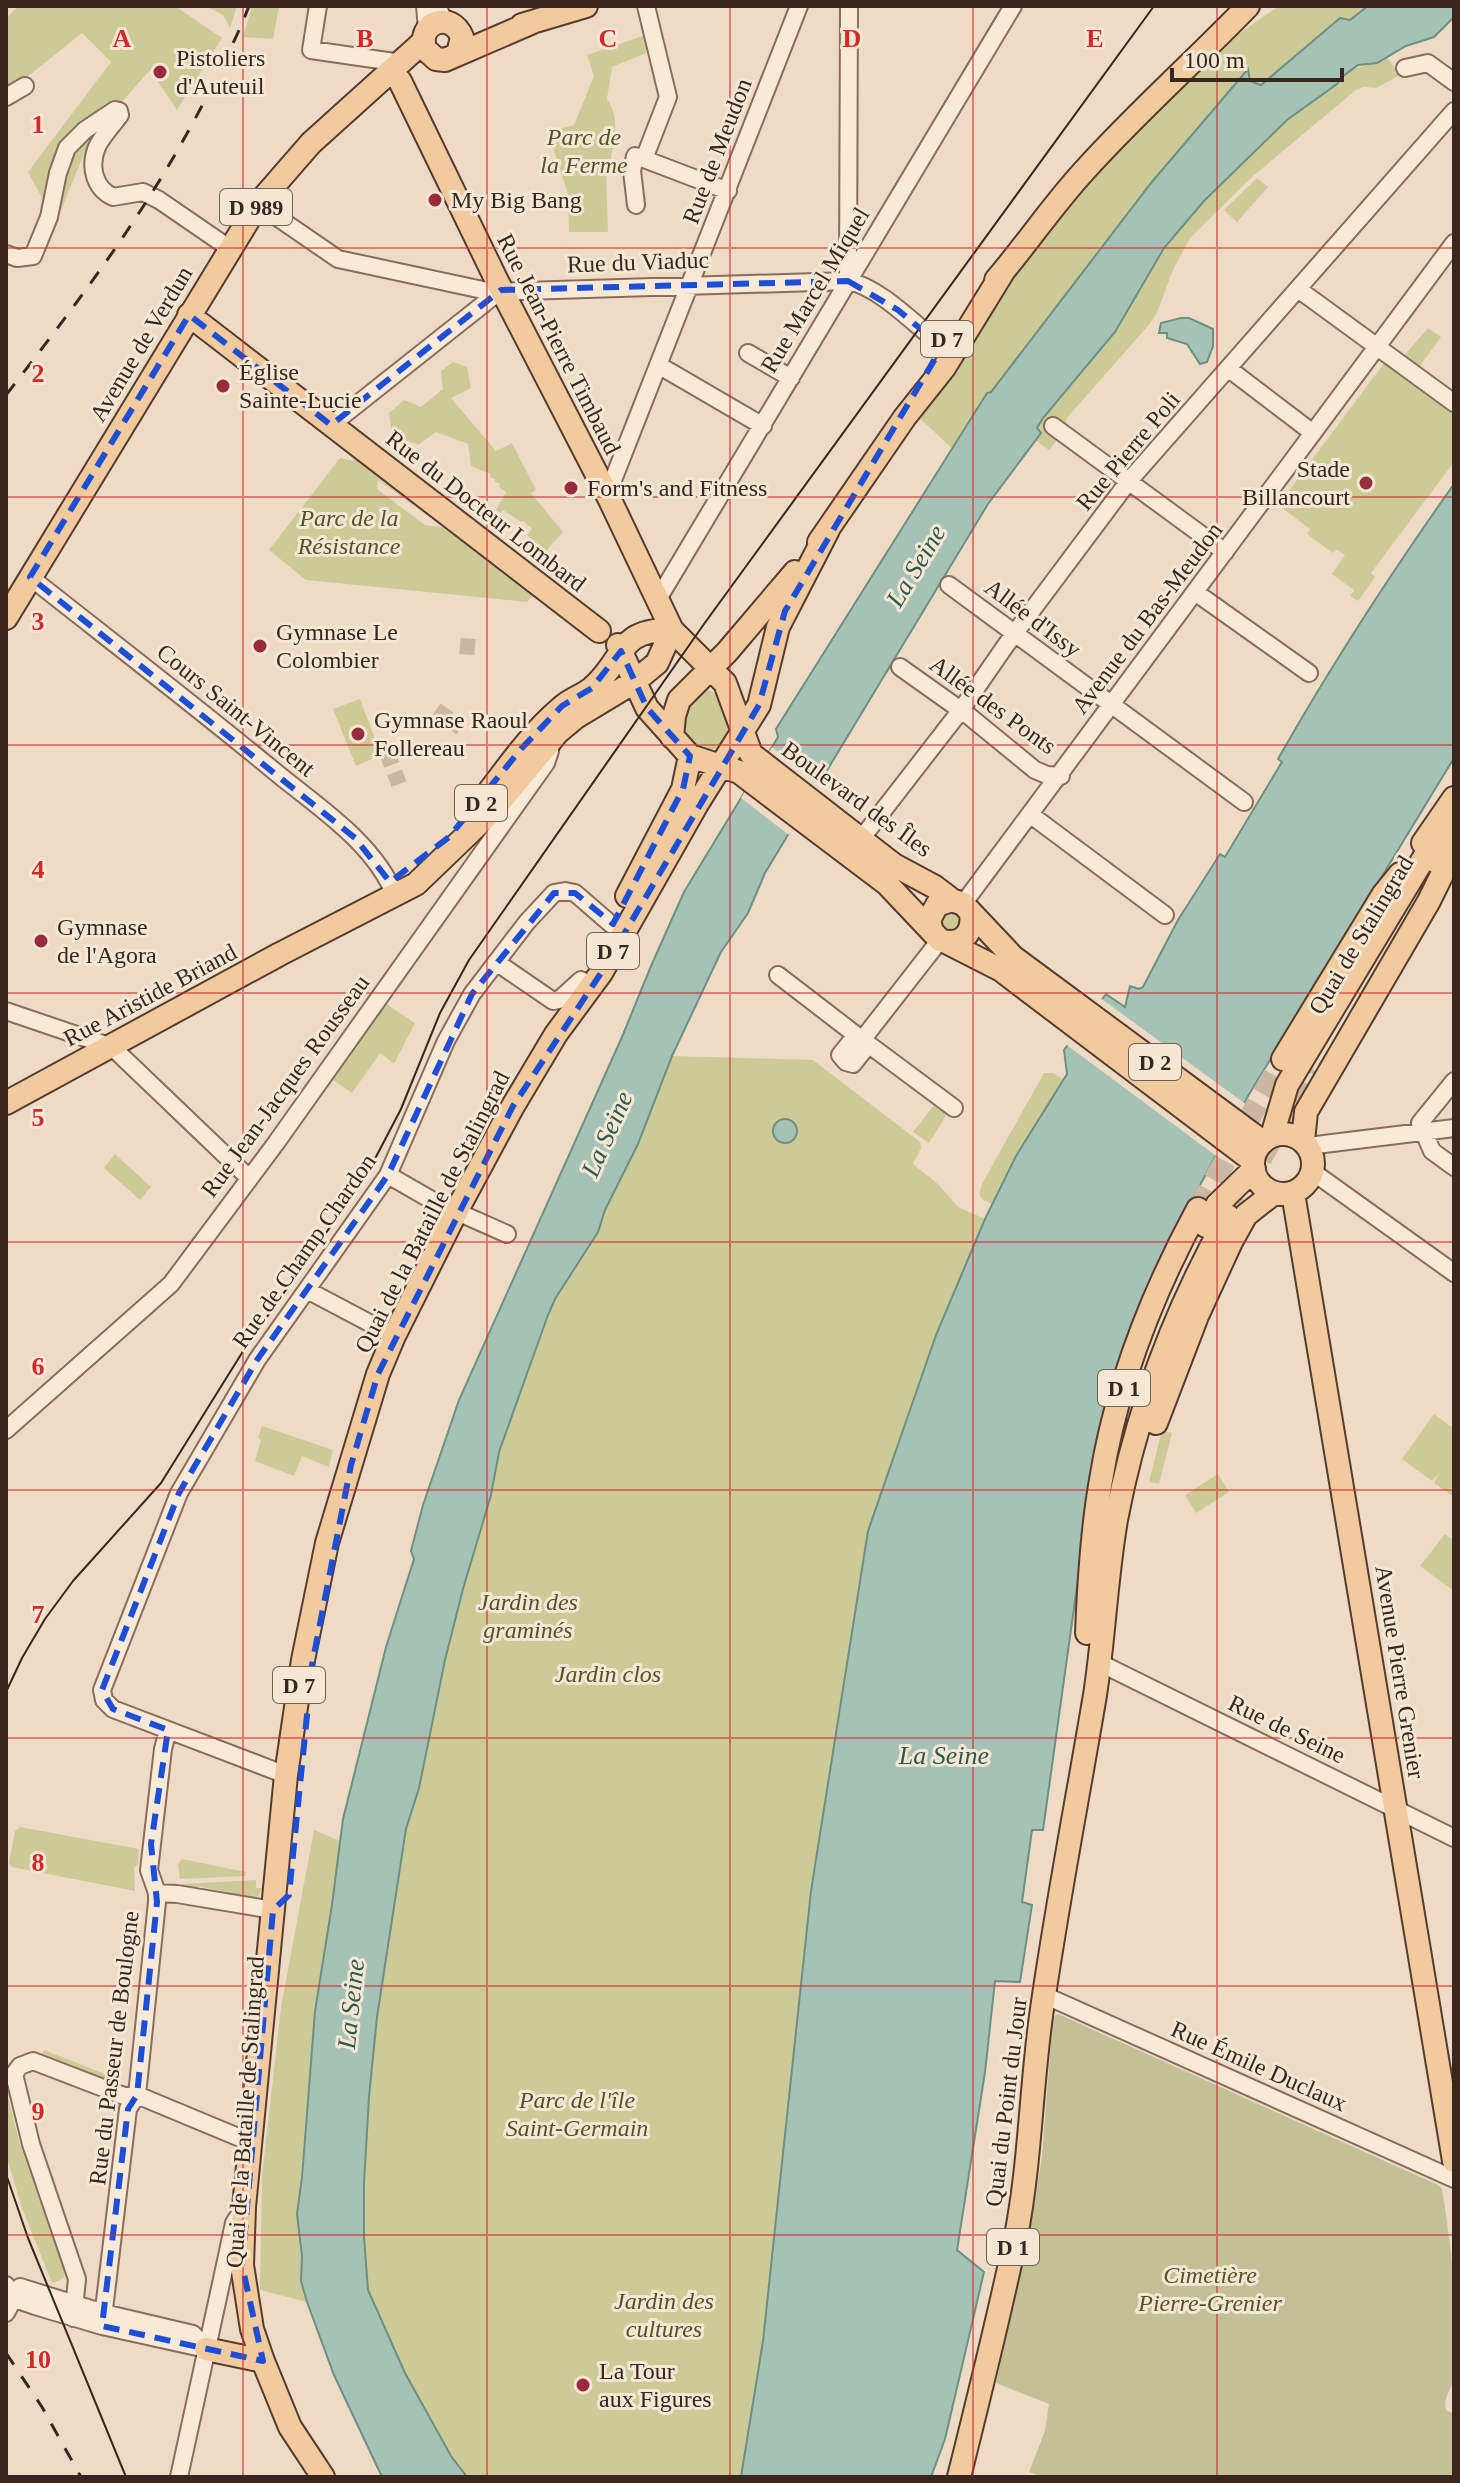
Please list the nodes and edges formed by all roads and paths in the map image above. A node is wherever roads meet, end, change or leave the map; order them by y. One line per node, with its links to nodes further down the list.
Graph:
1 (318, 6): 13 (street)
2 (586, 6): 11 (main road)
3 (646, 6): 18 (street)
4 (799, 6): 19 (street, Rue de Meudon)
5 (849, 6): 22 (street)
6 (1013, 6): 24 (street, Rue Marcel Miquel)
7 (1248, 6): 10 (main road, D 7)
8 (1264, 6): 10 (main road, D 7)
9 (432, 27): 11 (main road); 11 (main road); 13 (main road, Avenue de Verdun / D 989)
10 (1221, 34): 33 (main road, D 7)
11 (460, 45)
12 (1405, 68): 14 (street)
13 (400, 72): 20 (main road, Avenue de Verdun / D 989); 30 (main road, Rue Jean-Pierre Timbaud)
14 (1454, 82)
15 (25, 86): 16 (street)
16 (6, 97)
17 (1454, 111): 29 (street, Rue Pierre Poli)
18 (644, 159): 19 (street); 21 (street)
19 (728, 191): 28 (street, Rue de Meudon)
20 (258, 204): 23 (main road, Avenue de Verdun / D 989); 30 (street, Rue du Viaduc)
21 (636, 205)
22 (848, 241): 24 (street); 27 (street)
23 (229, 248): 26 (street); 31 (main road, Avenue de Verdun / D 989)
24 (868, 248): 27 (street, Rue Marcel Miquel)
25 (1451, 253): 32 (street, Avenue du Bas-Meudon)
26 (6, 254)
27 (848, 281): 28 (street, Rue du Viaduc); 33 (street); 37 (street, Rue Marcel Miquel)
28 (691, 285): 30 (street, Rue du Viaduc); 35 (street, Rue de Meudon)
29 (1298, 289): 32 (street); 36 (street, Rue Pierre Poli)
30 (501, 290): 39 (street); 44 (main road, Rue Jean-Pierre Timbaud)
31 (189, 315): 39 (main road, Rue du Docteur Lombard); 47 (main road, Avenue de Verdun / D 989)
32 (1376, 346): 38 (street); 42 (street, Avenue du Bas-Meudon)
33 (948, 350): 45 (main road, D 7)
34 (748, 353): 37 (street)
35 (660, 366): 40 (street); 44 (street, Rue de Meudon)
36 (1229, 369): 42 (street); 43 (street, Rue Pierre Poli)
37 (791, 378): 40 (street, Rue Marcel Miquel)
38 (1454, 403)
39 (331, 425): 53 (main road, Rue du Docteur Lombard)
40 (763, 426): 50 (street, Rue Marcel Miquel)
41 (1053, 426): 43 (street)
42 (1313, 433): 46 (street, Avenue du Bas-Meudon)
43 (1128, 482): 46 (street); 54 (street, Rue Pierre Poli)
44 (603, 486): 50 (main road, Rue Jean-Pierre Timbaud)
45 (828, 530): 57 (main road, D 7); 62 (main road)
46 (1225, 552): 49 (street, Avenue du Bas-Meudon)
47 (30, 577): 51 (main road, Avenue de Verdun / D 989); 77 (street, Cours Saint-Vincent)
48 (949, 585): 54 (street, Allée d'Issy)
49 (1195, 592): 58 (street); 60 (street, Avenue du Bas-Meudon)
50 (658, 599): 52 (main road, Rue Jean-Pierre Timbaud)
51 (6, 618)
52 (672, 630): 55 (main road, Rue Aristide Briand); 57 (main road, Boulevard des Îles); 59 (main road, Rue Aristide Briand)
53 (599, 631)
54 (1014, 634): 60 (street, Allée d'Issy); 61 (street, Rue Pierre Poli)
55 (620, 648): 59 (main road); 77 (main road, Rue Aristide Briand / D 2)
56 (900, 667): 61 (street, Allée des Ponts)
57 (711, 668): 62 (main road, Boulevard des Îles); 64 (main road)
58 (1309, 673)
59 (634, 682): 63 (main road, Rue Aristide Briand / D 2); 64 (main road)
60 (1112, 705): 68 (street, Avenue du Bas-Meudon); 71 (street, Allée d'Issy)
61 (961, 710): 67 (street, Allée des Ponts); 75 (street, Rue Pierre Poli)
62 (743, 731): 66 (main road, Boulevard des Îles); 66 (main road, Quai de la Bataille de Stalingrad)
63 (558, 732): 77 (main road, Rue Aristide Briand / D 2); 101 (street, Rue Jean-Jacques Rousseau)
64 (672, 737): 65 (main road)
65 (690, 756): 66 (main road); 80 (main road, Quai de la Bataille de Stalingrad / D 7)
66 (737, 764): 72 (main road, Boulevard des Îles / D 2); 87 (main road, Quai de la Bataille de Stalingrad / D 7)
67 (1035, 770): 68 (street, Allée des Ponts); 70 (street)
68 (1061, 776): 70 (street, Avenue du Bas-Meudon)
69 (1454, 798): 74 (main road, Quai de Stalingrad / D 1)
70 (1043, 799): 73 (street, Avenue du Bas-Meudon)
71 (1244, 802)
72 (813, 815): 75 (main road, Boulevard des Îles / D 2); 81 (main road, Boulevard des Îles / D 2)
73 (1031, 815): 78 (street, Avenue du Bas-Meudon); 79 (street)
74 (1443, 830): 90 (main road, Quai de Stalingrad / D 1); 90 (main road, D 1)
75 (861, 839): 78 (main road, Boulevard des Îles / D 2)
76 (1454, 850): 90 (main road, D 1)
77 (393, 888): 89 (main road, Rue Aristide Briand / D 2)
78 (962, 906): 81 (main road); 81 (main road); 85 (main road, Boulevard des Îles / D 2)
79 (1165, 915)
80 (612, 925): 82 (street, Rue de Champ Chardon); 84 (main road, Quai de la Bataille de Stalingrad / D 7)
81 (939, 937): 85 (main road, Boulevard des Îles / D 2); 88 (street)
82 (496, 962): 84 (street); 100 (street, Rue de Champ Chardon)
83 (778, 975): 88 (street)
84 (581, 980): 87 (main road, Quai de la Bataille de Stalingrad / D 7)
85 (1066, 1009): 97 (main road, Boulevard des Îles / D 2)
86 (6, 1011): 89 (street)
87 (556, 1034): 103 (main road, Quai de la Bataille de Stalingrad / D 7)
88 (862, 1040): 93 (street)
89 (112, 1047): 92 (main road, Rue Aristide Briand / D 2); 101 (street)
90 (1304, 1068): 96 (main road, D 1); 97 (main road, D 1)
91 (1454, 1081): 95 (street)
92 (6, 1103)
93 (954, 1108)
94 (1454, 1128): 95 (street)
95 (1423, 1133): 96 (street); 98 (street)
96 (1306, 1143): 97 (main road); 99 (main road)
97 (1260, 1152): 102 (main road); 104 (main road, D 1)
98 (1454, 1167)
99 (1313, 1172): 102 (main road); 106 (street)
100 (388, 1175): 103 (street); 107 (street, Rue de Champ Chardon)
101 (249, 1178): 109 (street, Rue Jean-Jacques Rousseau)
102 (1284, 1193): 104 (main road); 115 (main road, Avenue Pierre Grenier)
103 (457, 1210): 105 (street); 108 (main road, Quai de la Bataille de Stalingrad / D 7)
104 (1222, 1213): 111 (main road, Quai du Point du Jour / D 1); 112 (main road, Quai du Point du Jour / D 1)
105 (507, 1234)
106 (1454, 1273)
107 (307, 1290): 108 (street); 113 (street, Rue de Champ Chardon)
108 (394, 1336): 110 (main road, Quai de la Bataille de Stalingrad / D 7)
109 (6, 1430)
110 (351, 1465): 114 (main road, Quai de la Bataille de Stalingrad / D 7); 118 (main road, Quai de la Bataille de Stalingrad / D 7)
111 (1098, 1662): 112 (main road, Quai du Point du Jour / D 1); 115 (street, Rue de Seine)
112 (1087, 1729): 119 (main road, Quai du Point du Jour / D 1)
113 (168, 1730): 114 (street); 117 (street, Rue du Passeur de Boulogne)
114 (286, 1775): 118 (main road, Quai de la Bataille de Stalingrad / D 7)
115 (1396, 1811): 116 (street, Rue de Seine); 122 (main road, Avenue Pierre Grenier)
116 (1454, 1838)
117 (157, 1893): 118 (street); 120 (street, Rue du Passeur de Boulogne)
118 (281, 1903): 121 (main road, Quai de la Bataille de Stalingrad / D 7); 130 (main road, Quai de la Bataille de Stalingrad / D 7)
119 (1044, 1995): 123 (street, Rue Émile Duclaux); 131 (main road, Quai du Point du Jour / D 1)
120 (137, 2095): 121 (street); 126 (street); 127 (street, Rue du Passeur de Boulogne)
121 (250, 2142): 124 (main road, Quai de la Bataille de Stalingrad / D 7)
122 (1454, 2161)
123 (1454, 2179)
124 (244, 2207): 128 (street); 129 (main road, Quai de la Bataille de Stalingrad / D 7)
125 (11, 2294): 126 (street)
126 (74, 2311): 127 (street)
127 (103, 2319): 128 (street)
128 (206, 2349): 129 (main road); 132 (street)
129 (263, 2361): 130 (main road, Quai de la Bataille de Stalingrad / D 7)
130 (297, 2424): 133 (main road); 134 (main road, D 7); 135 (main road, D 7); 136 (main road)
131 (968, 2442): 137 (main road); 138 (main road, Quai du Point du Jour / D 1)
132 (179, 2477)
133 (311, 2477)
134 (323, 2477)
135 (332, 2477)
136 (342, 2477)
137 (946, 2477)
138 (959, 2477)

